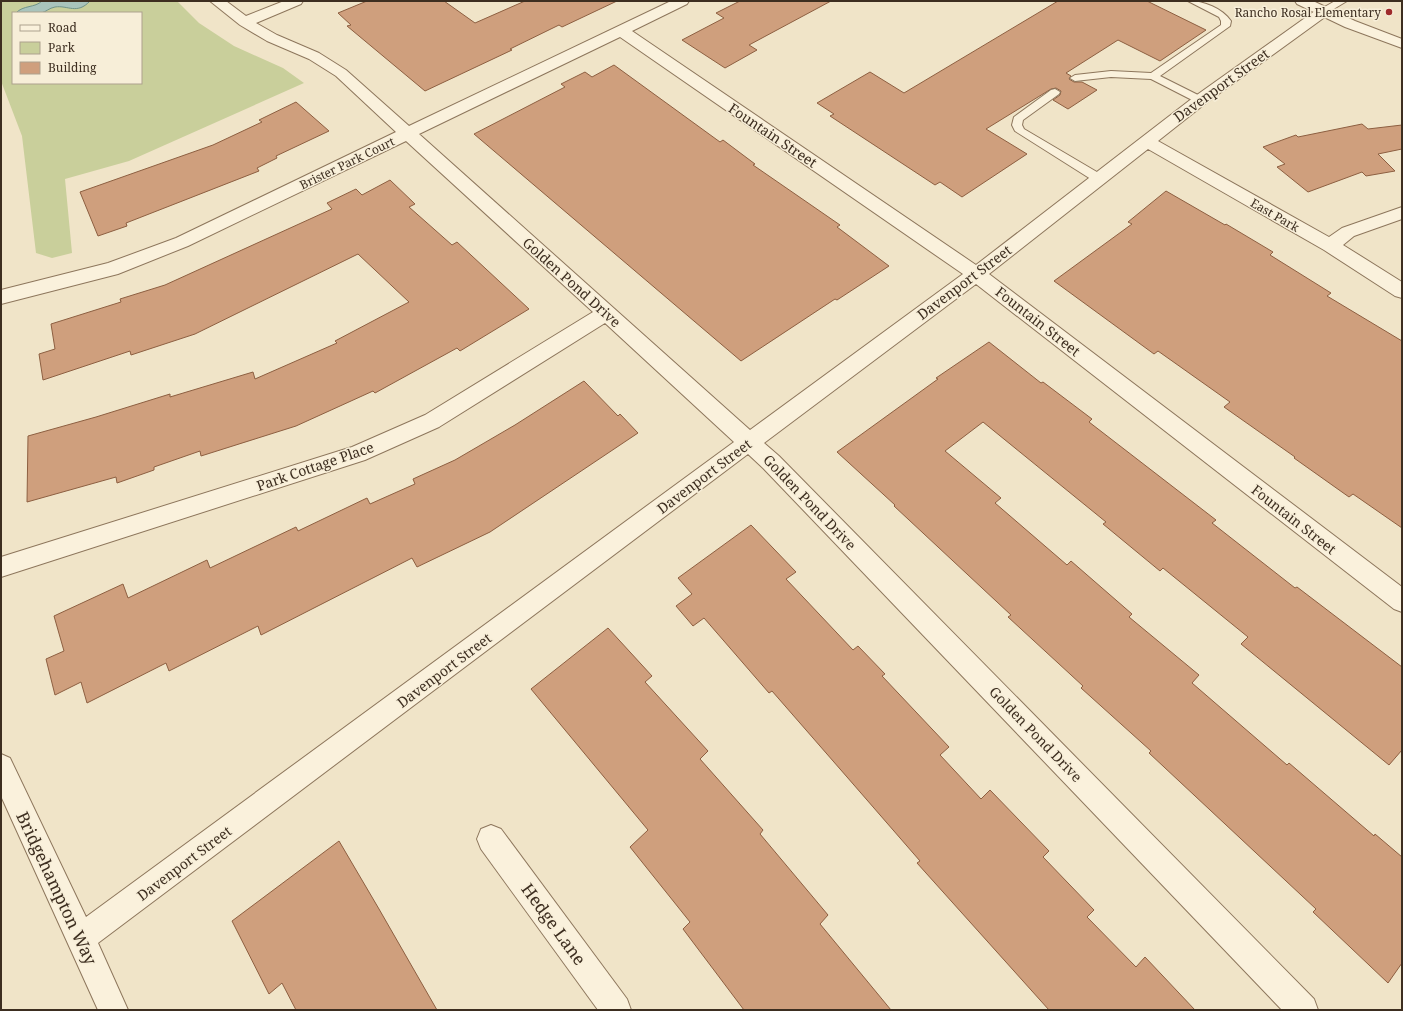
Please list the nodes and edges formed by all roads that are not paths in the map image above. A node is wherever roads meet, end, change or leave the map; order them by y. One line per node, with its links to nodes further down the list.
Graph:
1 (217, 1): 7 (street, Golden Pond Drive)
2 (296, 1): 7 (street)
3 (682, 1): 8 (street, Brister Park Court)
4 (1193, 1): 10 (lane)
5 (1302, 1): 6 (street)
6 (1333, 6): 9 (street); 13 (street, Davenport Street)
7 (245, 22): 14 (street, Golden Pond Drive)
8 (622, 31): 14 (street, Brister Park Court); 19 (street, Fountain Street)
9 (1402, 44)
10 (1153, 76): 11 (lane); 13 (lane)
11 (1075, 78)
12 (1055, 92): 16 (lane)
13 (1200, 100): 15 (street, Davenport Street)
14 (408, 133): 21 (street, Brister Park Court); 22 (street, Golden Pond Drive)
15 (1146, 141): 16 (street, Davenport Street); 18 (street, East Park)
16 (1098, 178): 19 (street, Davenport Street)
17 (1402, 213): 18 (street)
18 (1330, 246): 20 (street, East Park)
19 (976, 274): 23 (street, Davenport Street); 25 (street, Fountain Street)
20 (1402, 291)
21 (1, 297)
22 (606, 312): 23 (street, Golden Pond Drive); 24 (street, Park Cottage Place)
23 (751, 442): 28 (street, Davenport Street); 31 (street, Golden Pond Drive)
24 (1, 567)
25 (1402, 601)
26 (1, 767): 28 (street, Bridgehampton Way)
27 (491, 838): 30 (street, Hedge Lane)
28 (81, 938): 29 (street, Bridgehampton Way)
29 (113, 1010)
30 (616, 1010)
31 (1303, 1010)

